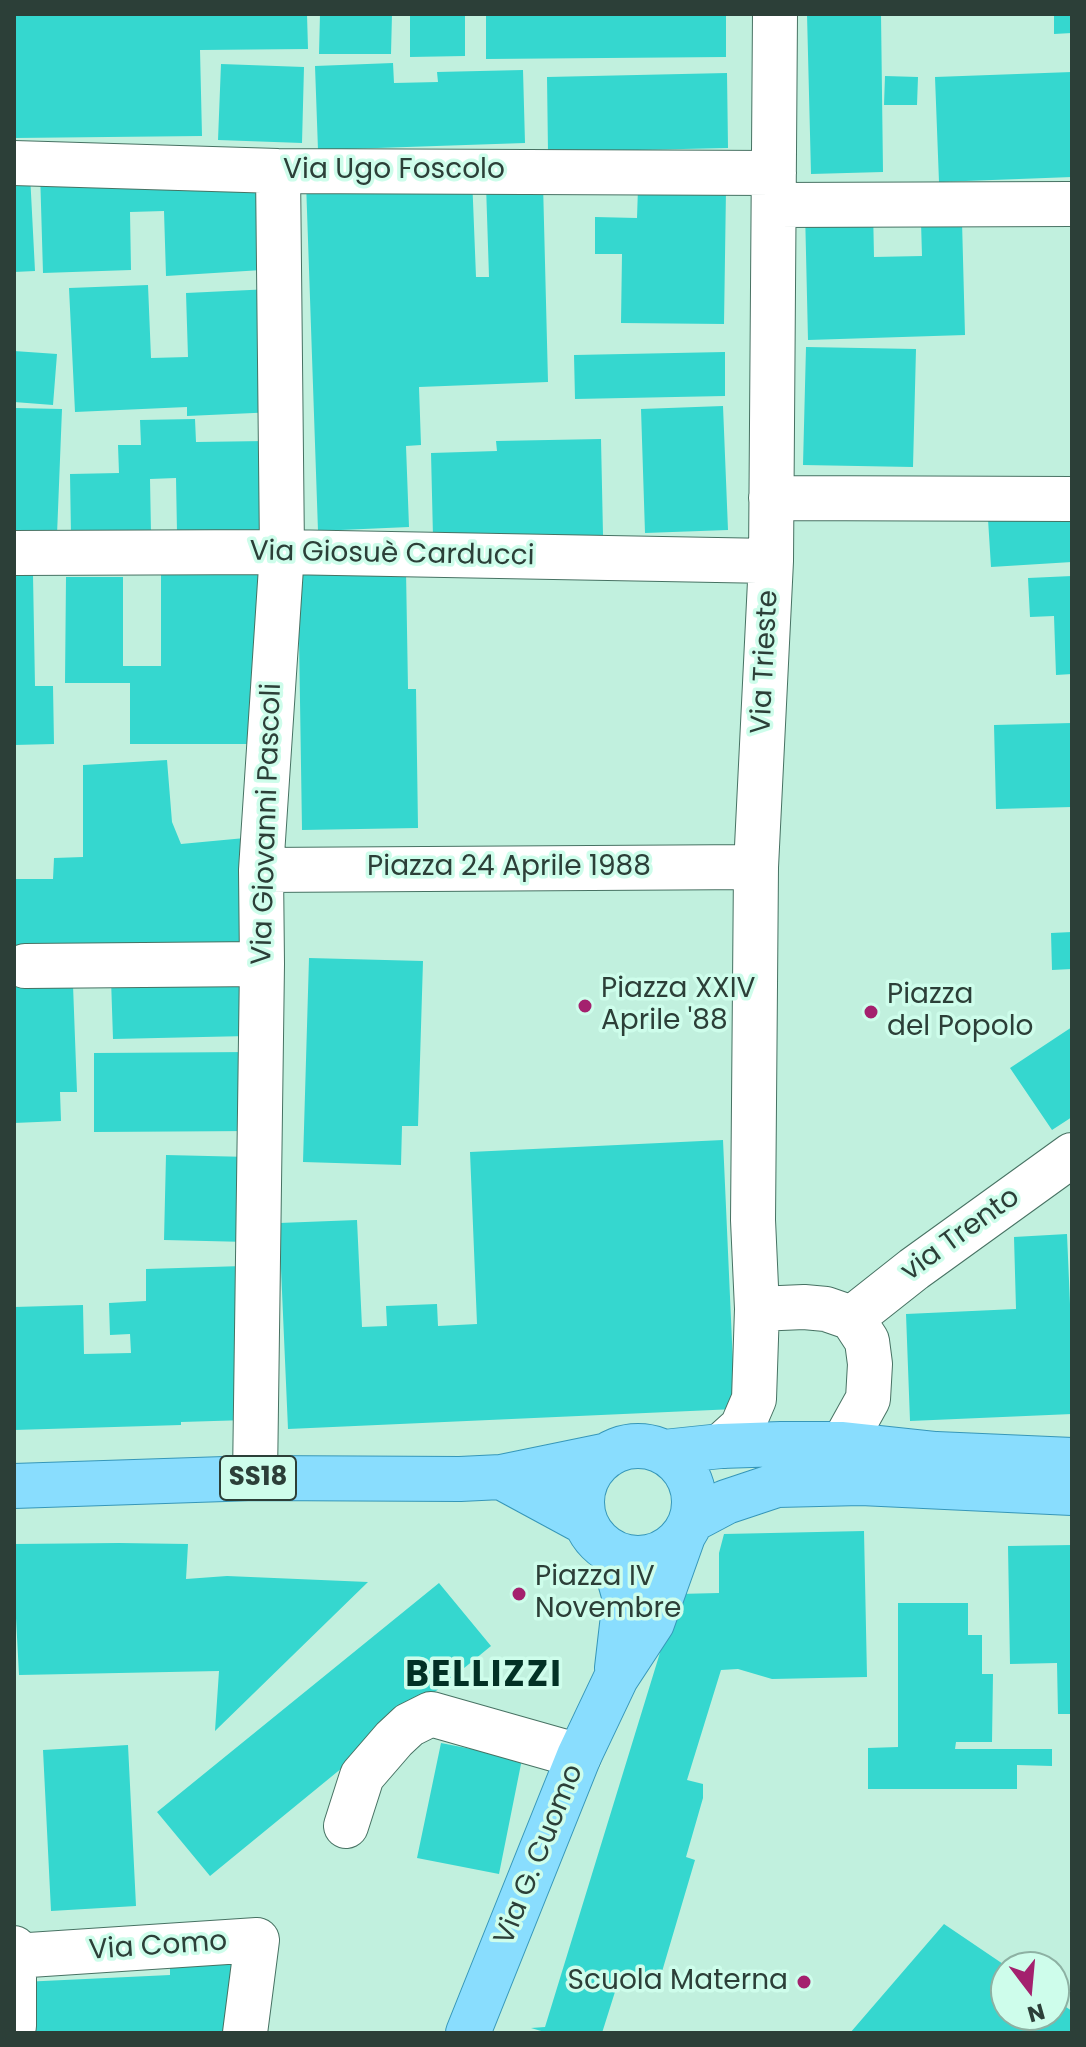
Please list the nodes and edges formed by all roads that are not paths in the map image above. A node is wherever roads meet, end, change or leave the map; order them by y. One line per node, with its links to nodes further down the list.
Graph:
1 (775, 14): 4 (street, Via Trieste)
2 (14, 163): 3 (street, Via Ugo Foscolo)
3 (278, 171): 4 (street, Via Ugo Foscolo); 8 (street, Via Giovanni Pascoli)
4 (774, 189): 5 (street, Via Ugo Foscolo); 6 (street, Via Trieste)
5 (1072, 204)
6 (771, 498): 7 (street); 10 (street, Via Trieste)
7 (1072, 499)
8 (282, 552): 9 (street, Via Giosuè Carducci); 10 (street, Via Giosuè Carducci); 12 (street, Via Giovanni Pascoli)
9 (14, 553)
10 (771, 561): 11 (street, Via Trieste)
11 (756, 867): 12 (street, Piazza 24 Aprile 1988); 16 (street, Via Trieste)
12 (261, 870): 13 (street, Via Giovanni Pascoli)
13 (262, 964): 14 (street); 24 (street, Via Giovanni Pascoli)
14 (25, 966)
15 (1072, 1155): 17 (street, via Trento)
16 (757, 1309): 17 (street); 19 (street, Via Trieste)
17 (852, 1318): 18 (street)
18 (843, 1444): 19 (main road, SS18); 22 (main road); 25 (street)
19 (721, 1446): 20 (main road, SS18)
20 (664, 1452): 21 (main road, SS18); 28 (main road)
21 (608, 1455): 23 (main road, SS18); 29 (main road)
22 (1072, 1460)
23 (501, 1477): 24 (main road, SS18); 29 (main road)
24 (255, 1478): 26 (main road, SS18)
25 (777, 1485): 27 (main road); 28 (main road)
26 (14, 1486)
27 (1072, 1493)
28 (687, 1528): 29 (main road); 30 (main road, Via G. Cuomo)
29 (599, 1537): 30 (main road, Via G. Cuomo)
30 (616, 1678): 31 (main road, Via G. Cuomo)
31 (579, 1756): 32 (street); 37 (main road, Via G. Cuomo)
32 (346, 1826)
33 (14, 1948): 34 (street)
34 (14, 1956): 35 (street); 36 (street, Via Como)
35 (14, 2026)
36 (245, 2033)
37 (468, 2033)

